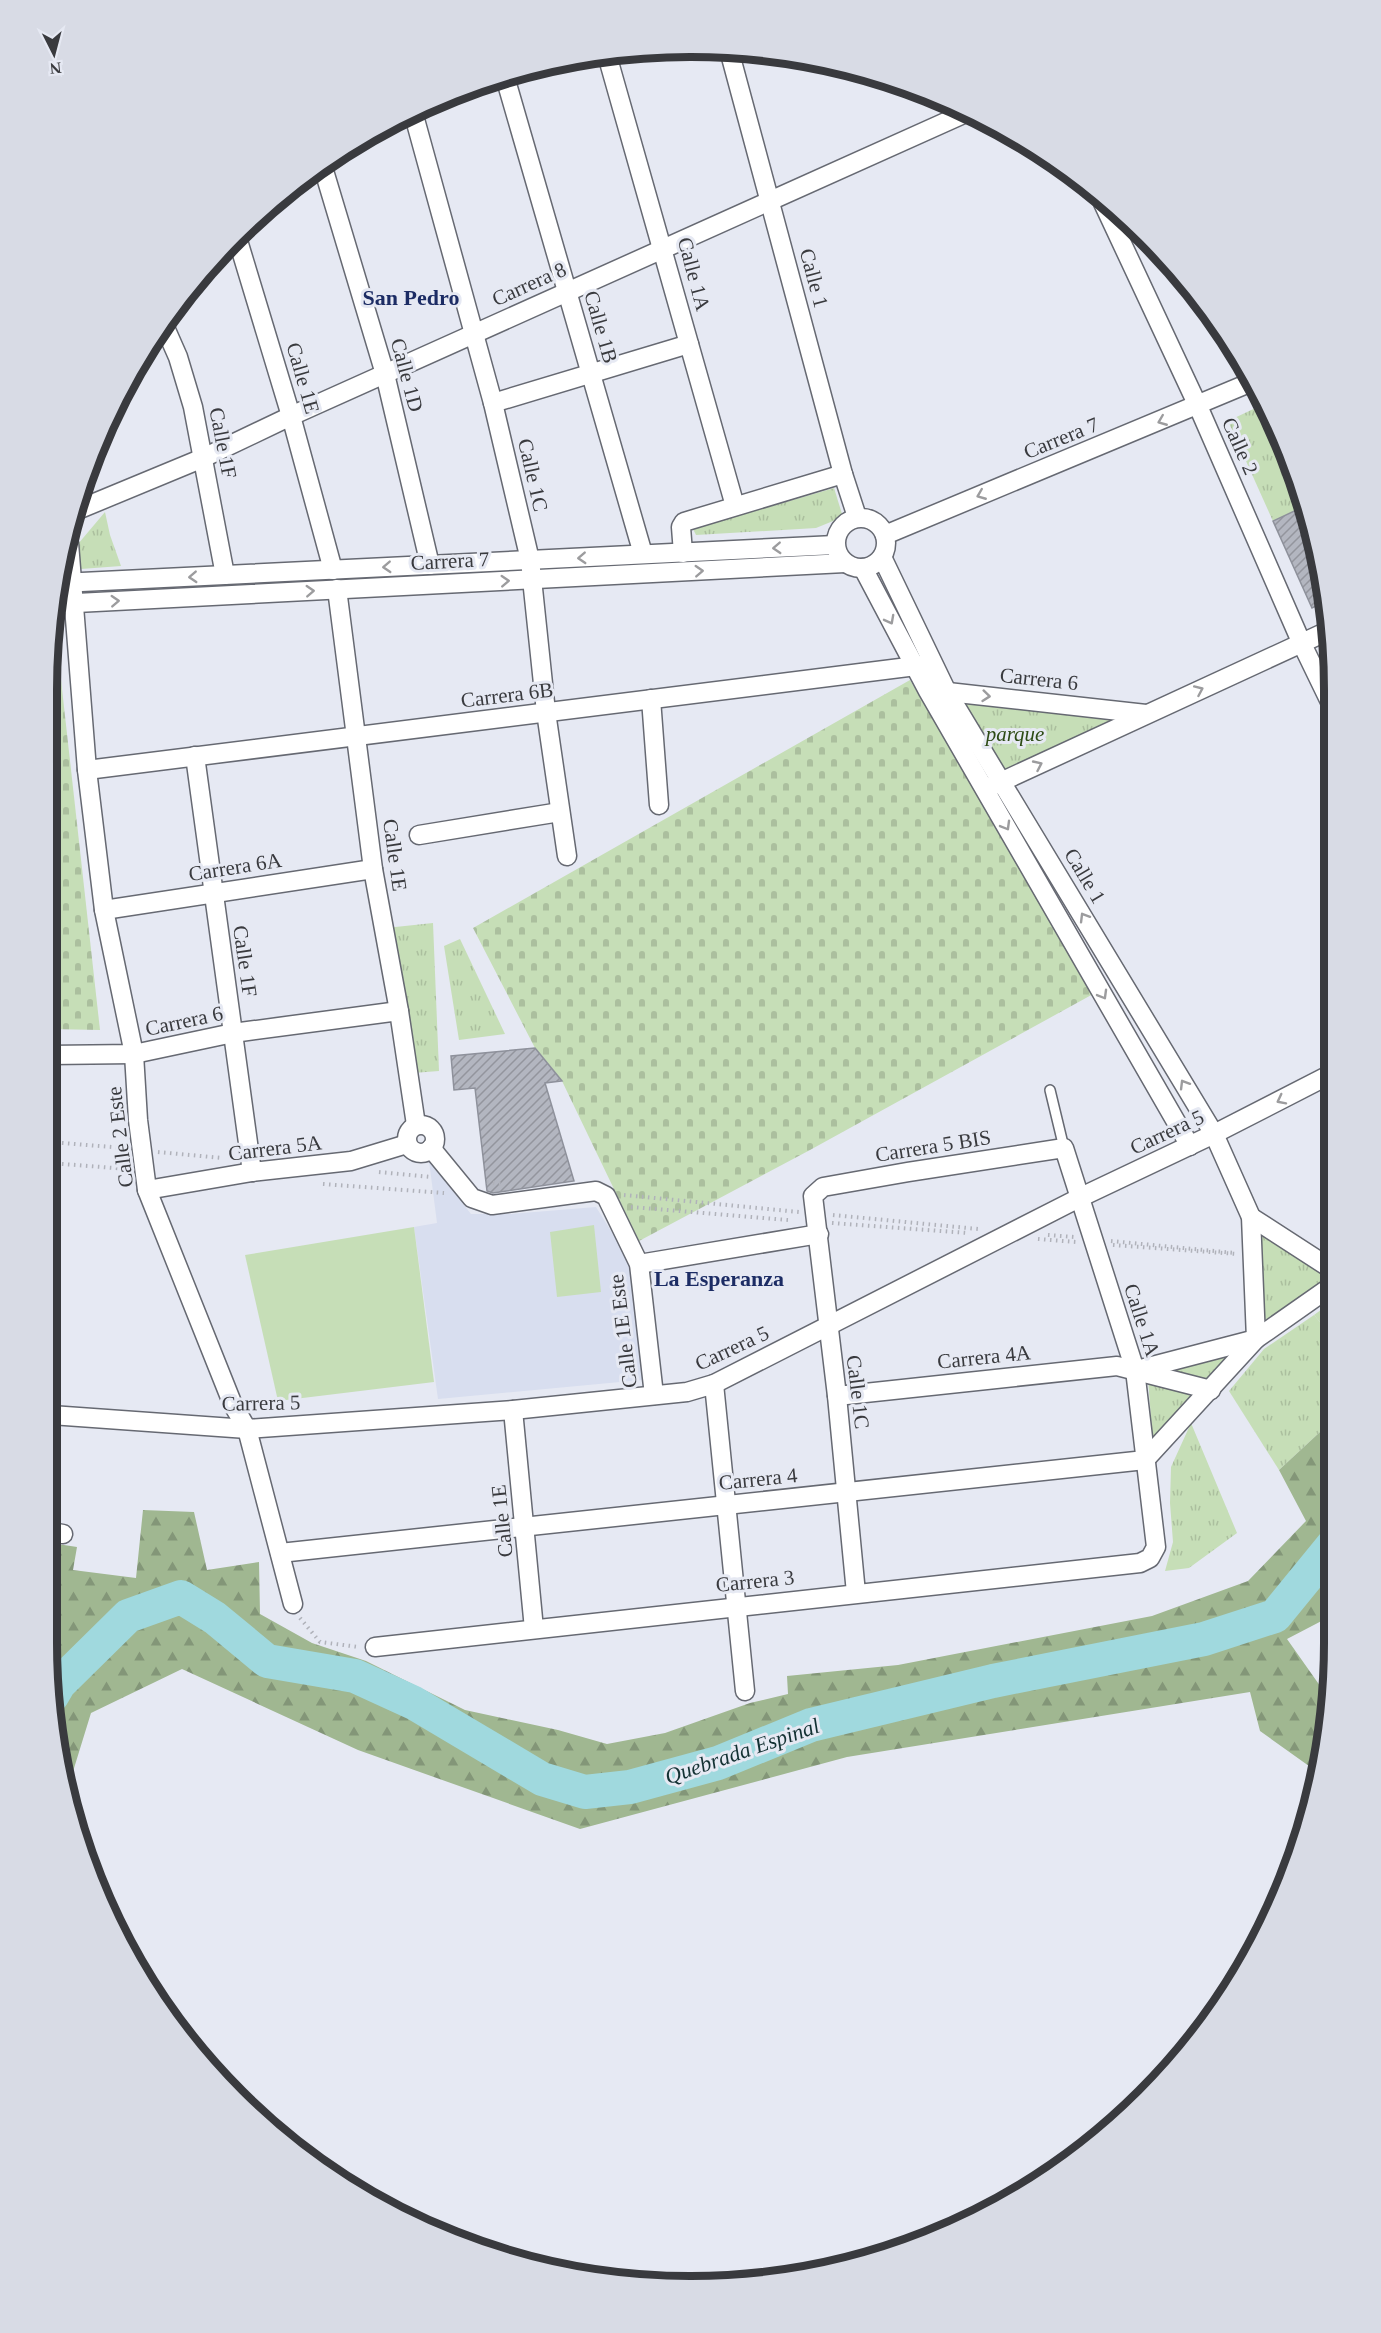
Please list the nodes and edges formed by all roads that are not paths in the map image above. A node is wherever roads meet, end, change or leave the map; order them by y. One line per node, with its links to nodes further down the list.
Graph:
1 (731, 58): 7 (street, Calle 1)
2 (609, 62): 10 (street, Calle 1A)
3 (507, 85): 11 (street, Calle 1B)
4 (958, 116): 7 (street, Carrera 8)
5 (415, 120): 13 (street, Calle 1C)
6 (325, 174): 15 (street, Calle 1D)
7 (770, 201): 10 (street, Carrera 8); 22 (street, Calle 1)
8 (1108, 214): 19 (street, Calle 2)
9 (240, 246): 20 (street, Calle 1E)
10 (663, 249): 11 (street, Carrera 8); 14 (street, Calle 1A)
11 (567, 292): 13 (street, Carrera 8); 16 (street, Calle 1B)
12 (168, 334): 21 (street, Calle 1F)
13 (474, 334): 15 (street, Carrera 8); 18 (street, Calle 1C)
14 (689, 344): 16 (street); 23 (street, Calle 1A)
15 (385, 374): 20 (street, Carrera 8); 33 (street, Calle 1D)
16 (591, 374): 18 (street); 29 (street, Calle 1B)
17 (1245, 385): 19 (street, Carrera 7)
18 (493, 403): 31 (street, Calle 1C)
19 (1198, 406): 26 (street, Carrera 7, one-way to 26); 43 (street, Calle 2)
20 (291, 416): 21 (street, Carrera 8); 35 (street, Calle 1E)
21 (203, 458): 24 (street, Carrera 8); 36 (street, Calle 1F)
22 (843, 474): 23 (street); 25 (street, Calle 1)
23 (735, 506): 28 (street)
24 (85, 507)
25 (857, 518): 26 (street); 27 (street)
26 (885, 535): 30 (street)
27 (835, 546): 28 (street, Carrera 7, one-way to 28); 32 (street)
28 (683, 553): 29 (street, Carrera 7)
29 (643, 554): 31 (street, Carrera 7, one-way to 31)
30 (882, 557): 34 (street); 44 (street, Calle 1)
31 (530, 560): 33 (street, Carrera 7); 37 (street, Calle 1C)
32 (845, 563): 34 (street); 37 (street, Carrera 7, one-way to 32)
33 (430, 566): 35 (street, Carrera 7, one-way to 35)
34 (863, 568): 44 (street, Calle 1, one-way to 44)
35 (333, 570): 36 (street, Carrera 7)
36 (225, 575): 38 (street, Carrera 7, one-way to 38)
37 (532, 580): 40 (street, Carrera 7, one-way to 37); 49 (street, Calle 1C)
38 (66, 583)
39 (66, 585): 41 (street, Calle 2 Este)
40 (337, 589): 41 (street, Carrera 7, one-way to 40); 51 (street, Calle 1E)
41 (65, 603): 53 (street, Calle 2 Este)
42 (1322, 634): 43 (street)
43 (1302, 644): 45 (street, Calle 2); 50 (street, one-way to 43)
44 (924, 665): 46 (street, Calle 1); 47 (street, Calle 1); 48 (street, Carrera 6B)
45 (1324, 689)
46 (928, 691): 47 (street, Carrera 6); 55 (street, Calle 1)
47 (947, 692): 50 (street, Carrera 6, one-way to 50); 54 (street, Calle 1)
48 (651, 699): 49 (street, Carrera 6B); 56 (street)
49 (546, 712): 51 (street, Carrera 6B); 57 (street, Calle 1C)
50 (1146, 714): 54 (street, one-way to 50)
51 (356, 736): 52 (street, Carrera 6B); 60 (street, Calle 1E)
52 (195, 756): 53 (street, Carrera 6B); 61 (street, Calle 1F)
53 (87, 770): 62 (street, Calle 2 Este)
54 (1003, 782): 55 (street); 70 (street, Calle 1, one-way to 54)
55 (985, 789): 72 (street, Calle 1, one-way to 72)
56 (659, 805)
57 (560, 812): 58 (street); 59 (street, Calle 1C)
58 (419, 835)
59 (567, 856)
60 (373, 869): 61 (street, Carrera 6A); 63 (street, Calle 1E)
61 (213, 893): 62 (street, Carrera 6A); 64 (street, Calle 1F)
62 (104, 910): 65 (street, Calle 2 Este)
63 (399, 1011): 64 (street, Carrera 6); 69 (street, Calle 1E)
64 (233, 1033): 65 (street, Carrera 6); 75 (street, Calle 1F)
65 (134, 1054): 66 (street, Carrera 6); 76 (street, Calle 2 Este)
66 (57, 1055)
67 (1324, 1078): 70 (street, Carrera 5, one-way to 70)
68 (1050, 1090): 73 (lane, Calle 1A)
69 (416, 1125): 71 (street); 74 (street)
70 (1214, 1134): 72 (street, Carrera 5); 79 (street, Calle 1)
71 (408, 1144): 74 (street); 75 (street, Carrera 5A)
72 (1190, 1146): 77 (street, Carrera 5)
73 (1064, 1148): 77 (street, Calle 1A); 78 (street, Carrera 5 BIS)
74 (431, 1149): 81 (street, Calle 1E Este)
75 (252, 1172): 76 (street, Carrera 5A)
76 (147, 1190): 93 (street, Calle 2 Este)
77 (1079, 1198): 84 (street, Carrera 5); 86 (street, Calle 1A)
78 (810, 1204): 80 (street, Calle 1C)
79 (1251, 1217): 82 (street); 85 (street, Calle 1)
80 (823, 1228): 81 (street); 84 (street, Calle 1C)
81 (639, 1264): 89 (street, Calle 1E Este)
82 (1324, 1264)
83 (1324, 1291): 85 (street)
84 (827, 1327): 87 (street, Carrera 5); 90 (street, Calle 1C)
85 (1256, 1339): 86 (street, Carrera 4A); 88 (street)
86 (1135, 1370): 88 (street, Carrera 4A); 90 (street, Carrera 4A); 94 (street, Calle 1A)
87 (714, 1384): 89 (street, Carrera 5); 96 (street)
88 (1211, 1390): 94 (street)
89 (654, 1395): 91 (street, Carrera 5)
90 (837, 1396): 95 (street, Calle 1C)
91 (513, 1410): 93 (street, Carrera 5); 97 (street, Calle 1E)
92 (57, 1415): 93 (street, Carrera 5)
93 (247, 1429): 98 (street, Calle 2 Este)
94 (1145, 1460): 95 (street, Carrera 4); 99 (street, Calle 1A)
95 (846, 1492): 96 (street, Carrera 4); 100 (street, Calle 1C)
96 (726, 1505): 97 (street, Carrera 4); 102 (street)
97 (525, 1527): 98 (street, Carrera 4); 103 (street, Calle 1E)
98 (280, 1553): 101 (street, Calle 2 Este)
99 (1140, 1563): 100 (street, Carrera 3)
100 (856, 1593): 102 (street, Carrera 3)
101 (293, 1604)
102 (736, 1606): 103 (street, Carrera 3); 105 (street)
103 (534, 1629): 104 (street, Carrera 3)
104 (375, 1647)
105 (745, 1691)

